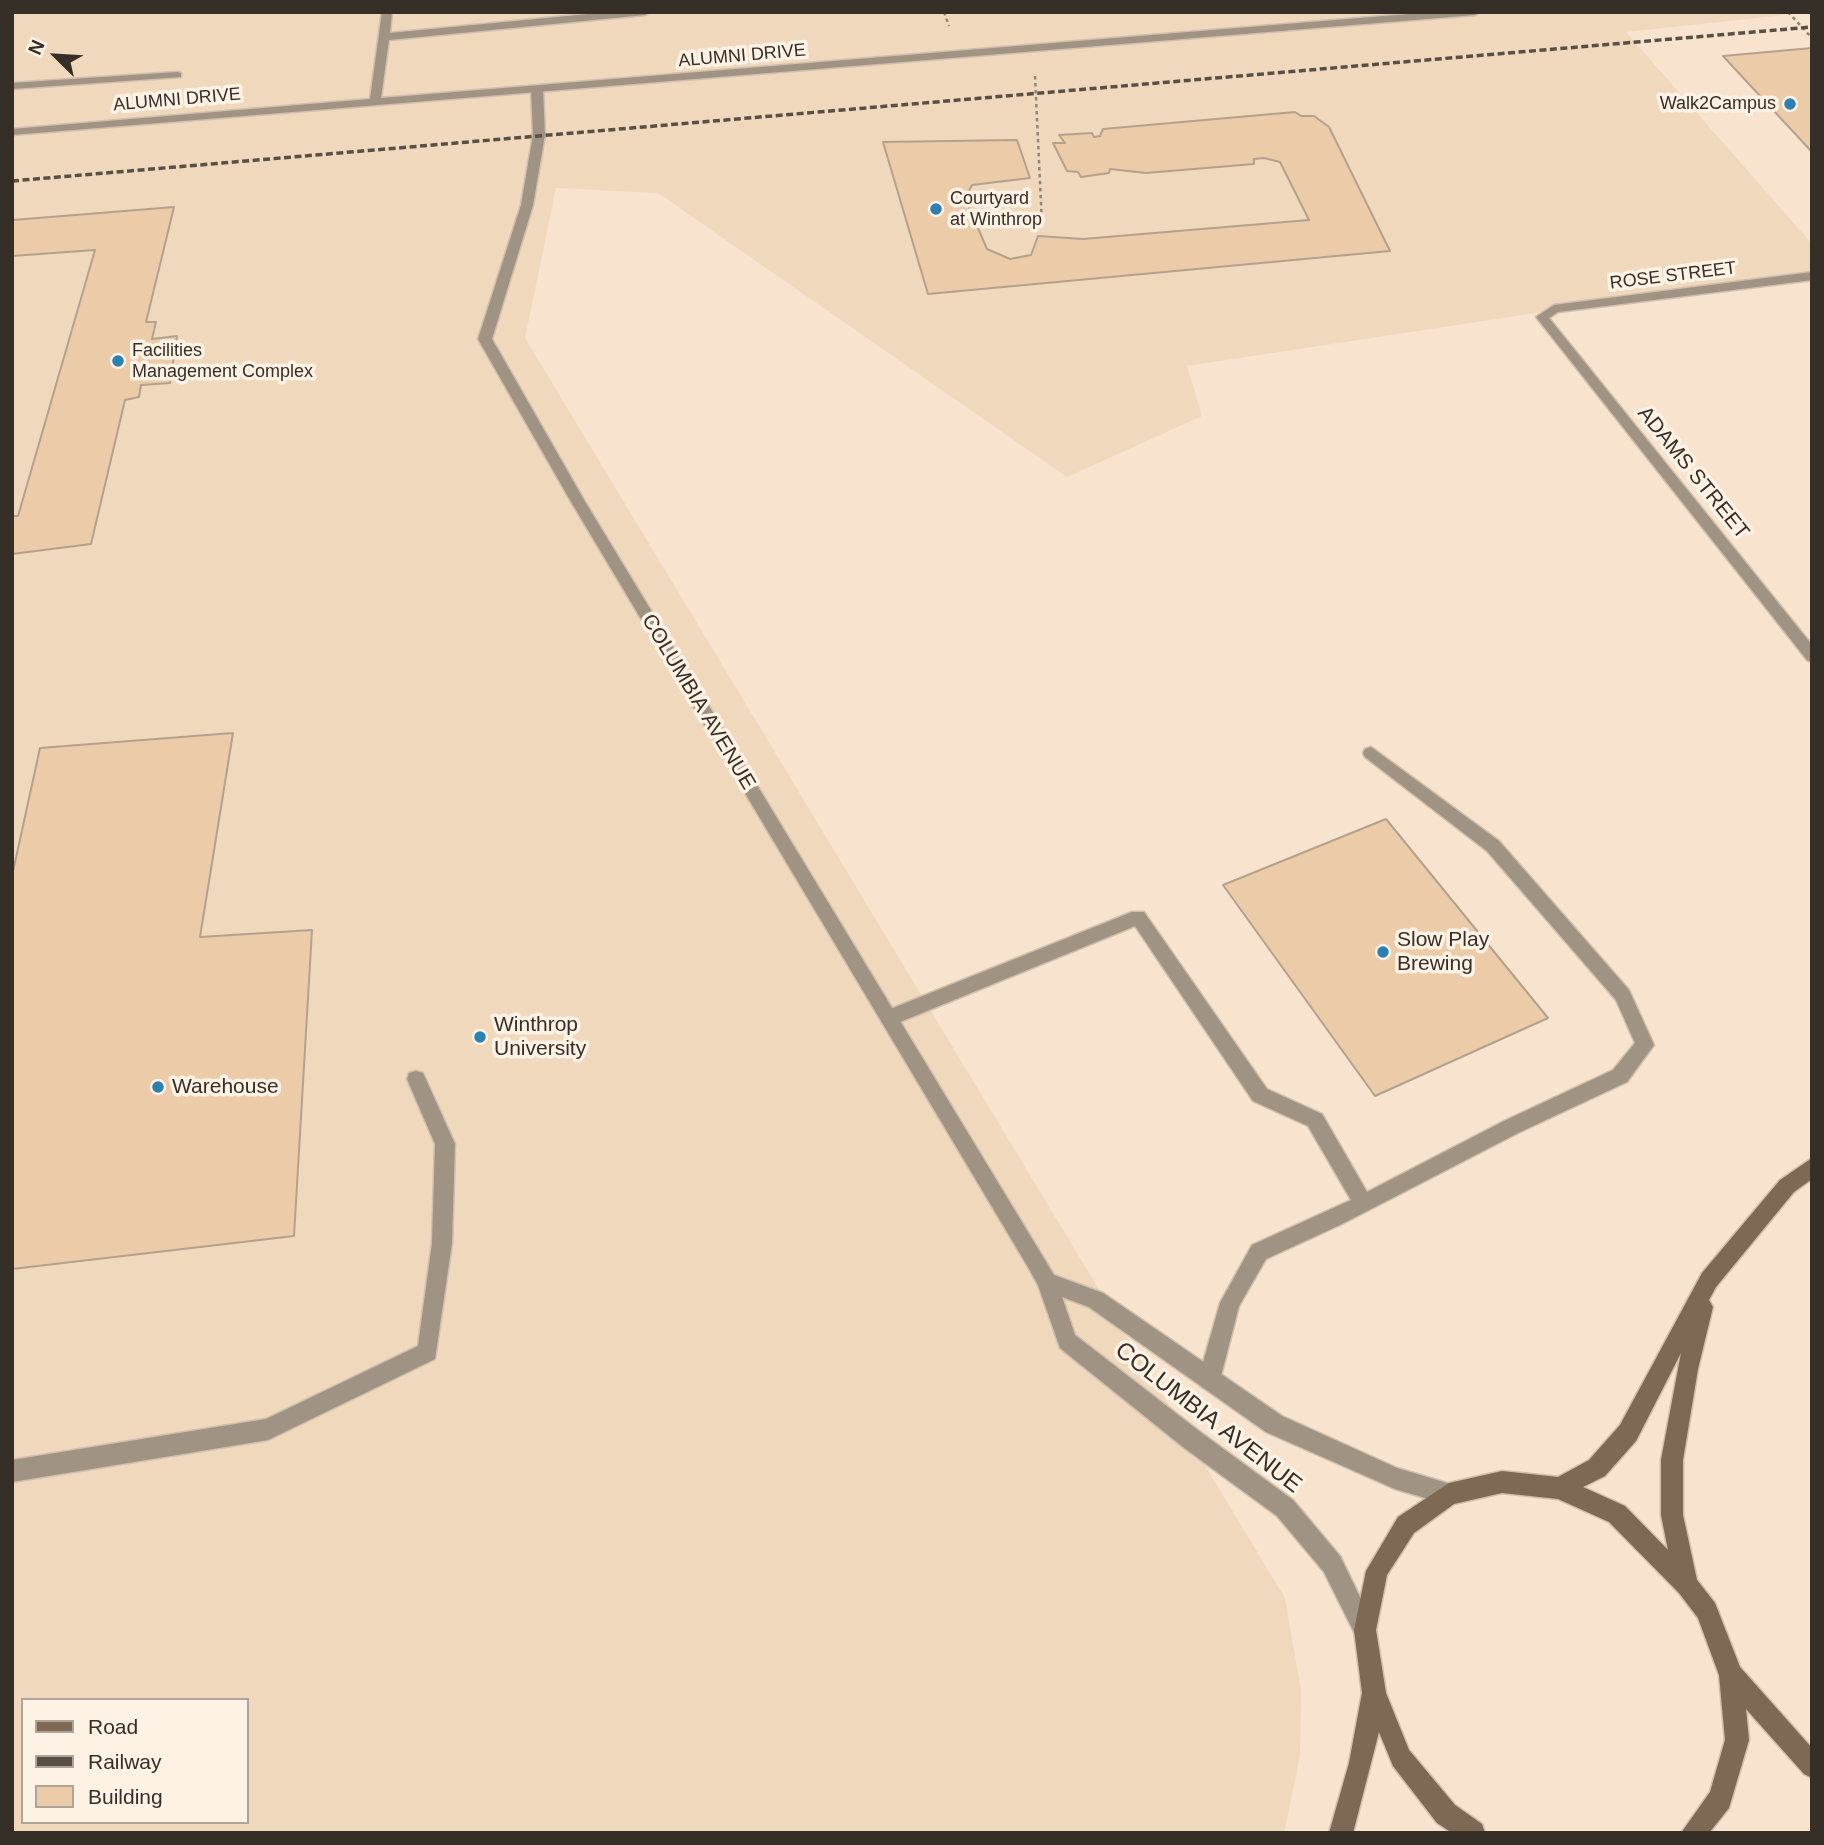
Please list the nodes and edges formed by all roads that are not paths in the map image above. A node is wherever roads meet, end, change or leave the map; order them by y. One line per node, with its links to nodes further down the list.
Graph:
1 (387, 12): 5 (street)
2 (645, 12): 5 (street)
3 (1475, 12): 4 (street, ALUMNI DRIVE)
4 (1449, 13): 8 (street, ALUMNI DRIVE)
5 (383, 37): 9 (street)
6 (177, 75): 7 (street)
7 (12, 86)
8 (537, 90): 9 (street, ALUMNI DRIVE); 15 (street, COLUMBIA AVENUE)
9 (375, 102): 10 (street, ALUMNI DRIVE)
10 (12, 132)
11 (1812, 276): 12 (street, ROSE STREET)
12 (1542, 317): 13 (street, ADAMS STREET)
13 (1812, 656)
14 (1371, 753): 18 (street)
15 (889, 1017): 18 (street); 20 (street, COLUMBIA AVENUE)
16 (415, 1079): 22 (street)
17 (1812, 1167): 19 (street)
18 (1363, 1203): 21 (street)
19 (1709, 1280): 23 (street); 25 (street)
20 (1047, 1282): 21 (street, COLUMBIA AVENUE); 26 (street, COLUMBIA AVENUE)
21 (1209, 1380): 24 (street, COLUMBIA AVENUE)
22 (12, 1471)
23 (1559, 1488): 24 (street); 25 (street)
24 (1449, 1494): 26 (street)
25 (1687, 1585): 27 (street)
26 (1365, 1630): 28 (street)
27 (1731, 1675): 29 (street); 32 (street)
28 (1374, 1693): 30 (street); 31 (street)
29 (1812, 1766)
30 (1341, 1833)
31 (1473, 1833)
32 (1693, 1833)

